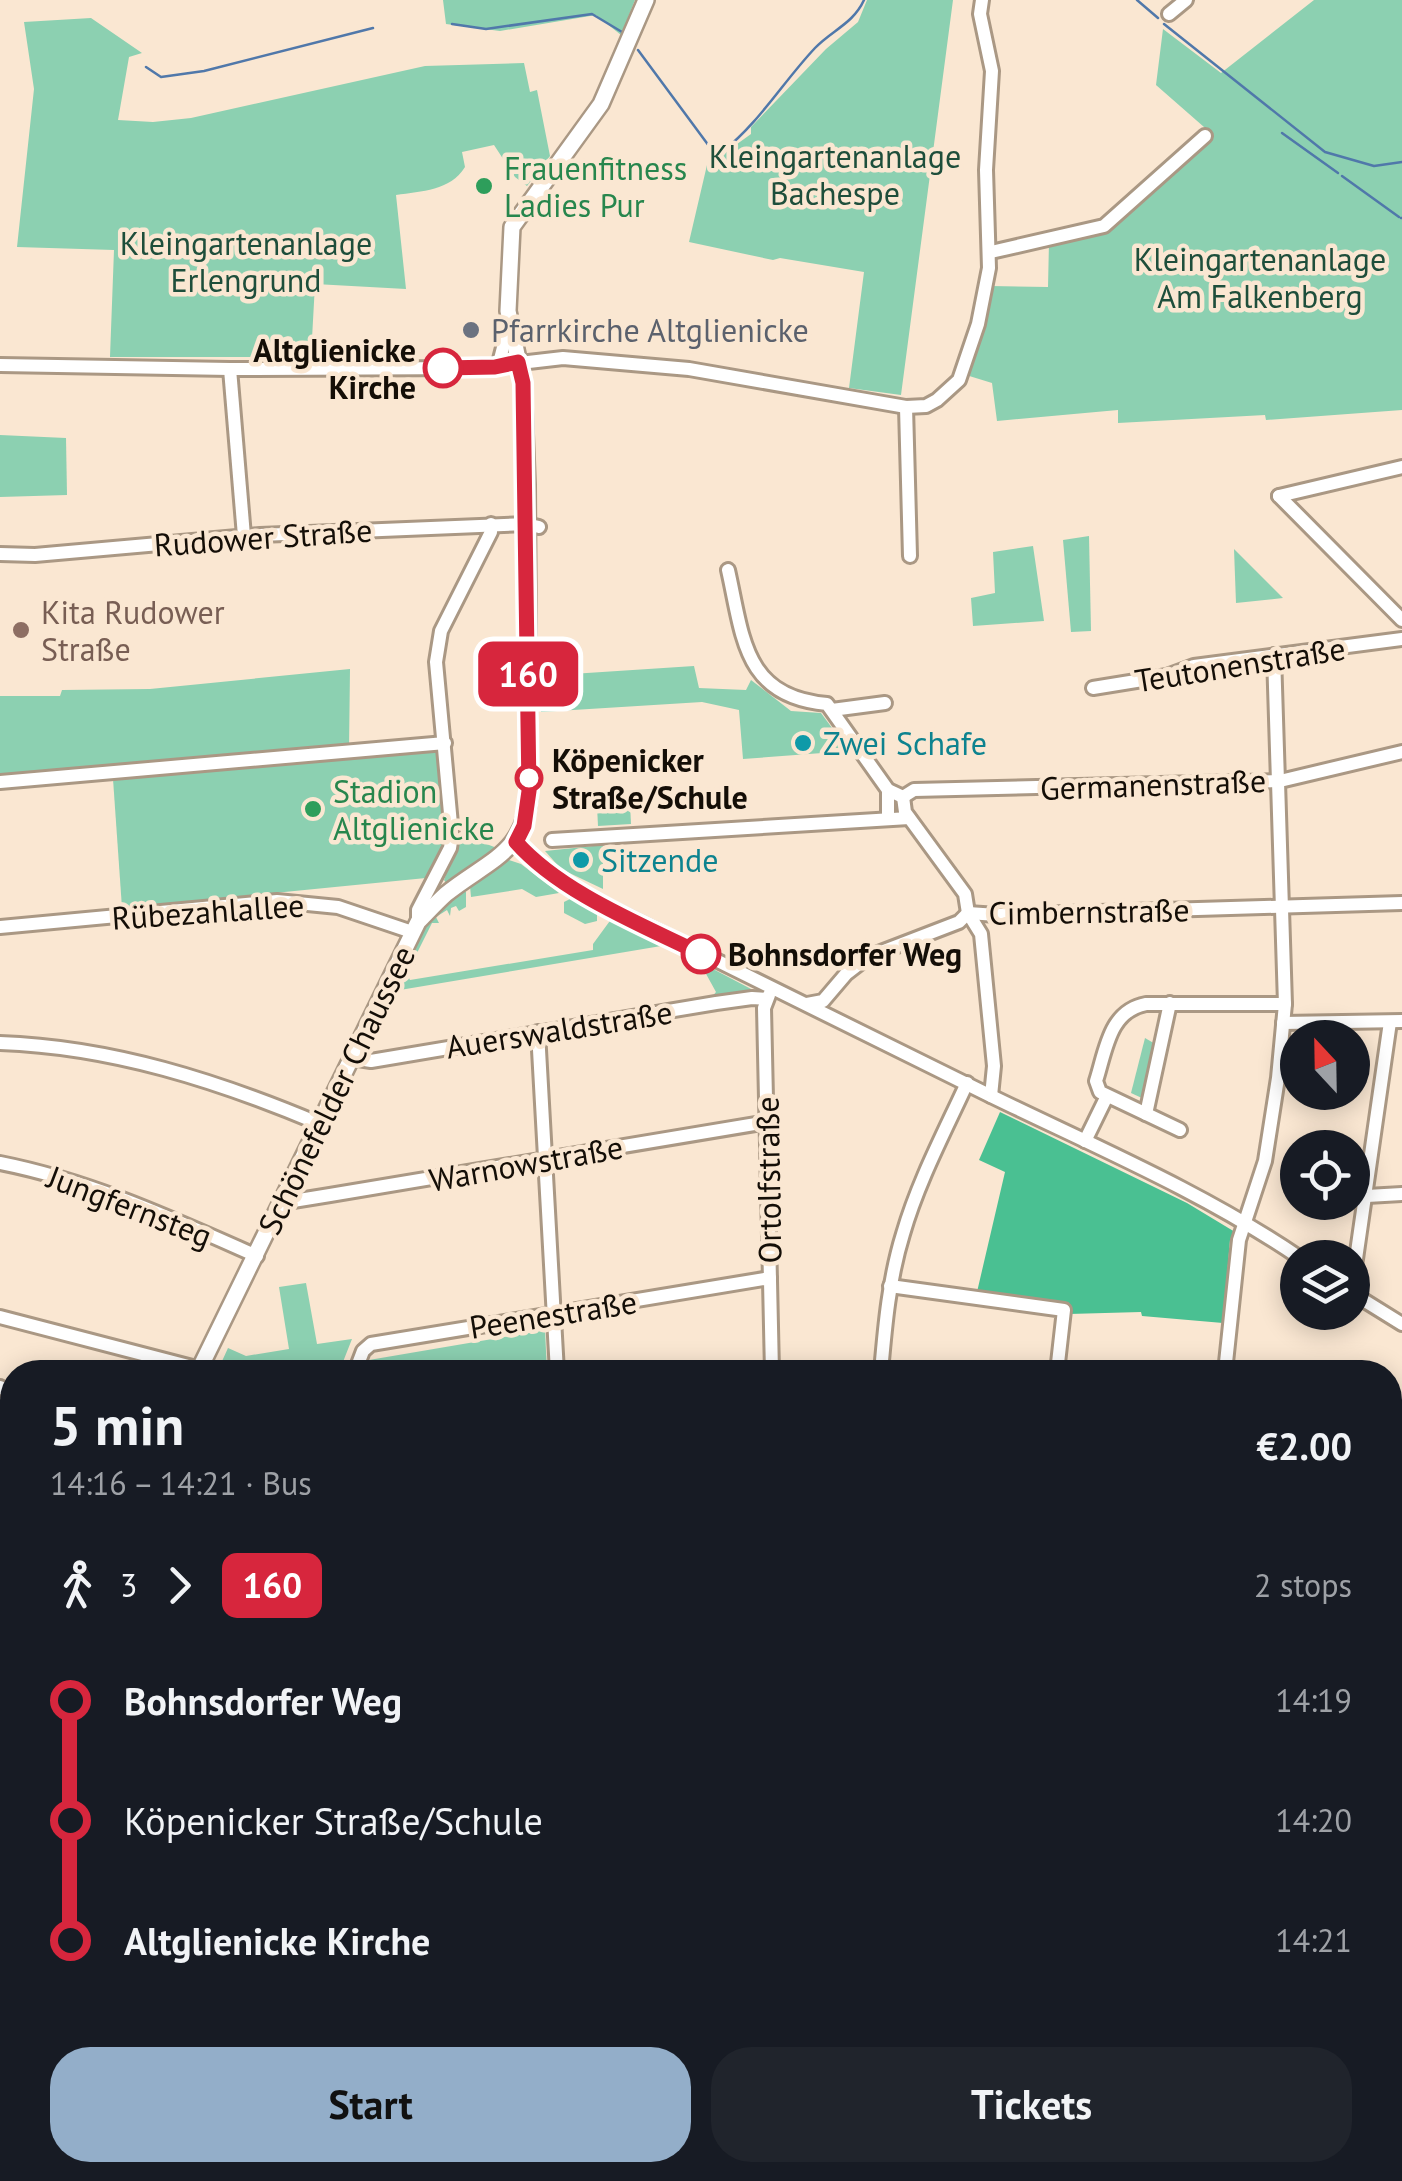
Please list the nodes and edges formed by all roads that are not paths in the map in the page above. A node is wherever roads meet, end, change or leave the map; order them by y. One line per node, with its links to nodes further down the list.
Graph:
1 (646, 0): 7 (main road)
2 (982, 0): 6 (street)
3 (1186, 0): 4 (street)
4 (1169, 14)
5 (1205, 136): 6 (street)
6 (990, 252): 12 (street)
7 (509, 324): 8 (main road); 10 (street)
8 (518, 362): 10 (street); 12 (street); 15 (main road)
9 (0, 366): 11 (street)
10 (498, 366): 11 (street)
11 (230, 369): 16 (street)
12 (906, 407): 18 (street)
13 (1402, 467): 20 (street)
14 (491, 524): 15 (street, Rudower Straße); 16 (street, Rudower Straße); 27 (street)
15 (533, 526): 36 (main road)
16 (244, 536): 17 (street, Rudower Straße)
17 (0, 554)
18 (910, 556)
19 (728, 570): 26 (street)
20 (1399, 617): 22 (street, Teutonenstraße)
21 (1402, 639): 22 (street, Teutonenstraße)
22 (1386, 641): 23 (street, Teutonenstraße)
23 (1274, 656): 24 (street, Teutonenstraße); 29 (street)
24 (1093, 688)
25 (886, 702): 26 (street)
26 (832, 710): 31 (street)
27 (445, 742): 30 (street); 37 (street)
28 (1402, 752): 29 (street, Germanenstraße)
29 (1280, 781): 32 (street, Germanenstraße); 40 (street)
30 (0, 782)
31 (888, 790): 32 (street); 34 (street)
32 (902, 797): 33 (street)
33 (909, 818): 34 (street); 41 (street)
34 (888, 819): 35 (street)
35 (552, 840)
36 (516, 842): 38 (main road, Schönefelder Chaussee); 44 (street)
37 (433, 880): 38 (street); 43 (street)
38 (446, 894): 43 (main road, Schönefelder Chaussee)
39 (1402, 903): 40 (street, Cimbernstraße)
40 (1282, 907): 41 (street, Cimbernstraße); 47 (street)
41 (968, 913): 46 (street, Cimbernstraße); 56 (street)
42 (0, 927): 43 (street, Rübezahlallee)
43 (415, 927): 54 (main road, Schönefelder Chaussee)
44 (769, 994): 46 (street); 51 (street, Auerswaldstraße); 59 (street, Ortolfstraße)
45 (1170, 1003): 47 (street); 57 (street); 58 (street)
46 (805, 1004): 55 (street)
47 (1285, 1004): 48 (street)
48 (1284, 1020)
49 (1370, 1021): 50 (street)
50 (1396, 1021): 65 (street)
51 (538, 1032): 54 (street, Auerswaldstraße); 63 (street)
52 (0, 1043): 60 (street)
53 (1280, 1052): 69 (street)
54 (352, 1058): 60 (main road, Schönefelder Chaussee)
55 (967, 1084): 56 (street); 73 (street)
56 (991, 1096): 62 (street)
57 (1107, 1096): 58 (street); 62 (street)
58 (1146, 1114): 61 (street)
59 (767, 1122): 63 (street, Warnowstraße); 72 (street, Ortolfstraße)
60 (320, 1124): 68 (main road, Schönefelder Chaussee)
61 (1180, 1130)
62 (1085, 1140): 69 (street)
63 (544, 1160): 68 (street, Warnowstraße); 75 (street)
64 (0, 1163): 71 (street, Jungfernsteg)
65 (1370, 1178)
66 (1402, 1194): 67 (street)
67 (1370, 1196)
68 (286, 1198): 71 (main road, Schönefelder Chaussee)
69 (1247, 1221): 70 (street); 85 (street)
70 (1280, 1244)
71 (257, 1256): 79 (main road, Schönefelder Chaussee)
72 (770, 1278): 75 (street, Peenestraße); 82 (street, Ortolfstraße)
73 (890, 1286): 83 (street); 84 (street)
74 (1370, 1302): 77 (street)
75 (553, 1314): 80 (street, Peenestraße); 81 (street)
76 (0, 1317): 78 (street)
77 (1402, 1324)
78 (158, 1360)
79 (205, 1360)
80 (360, 1360)
81 (556, 1360)
82 (772, 1360)
83 (882, 1360)
84 (1059, 1360)
85 (1226, 1360)

